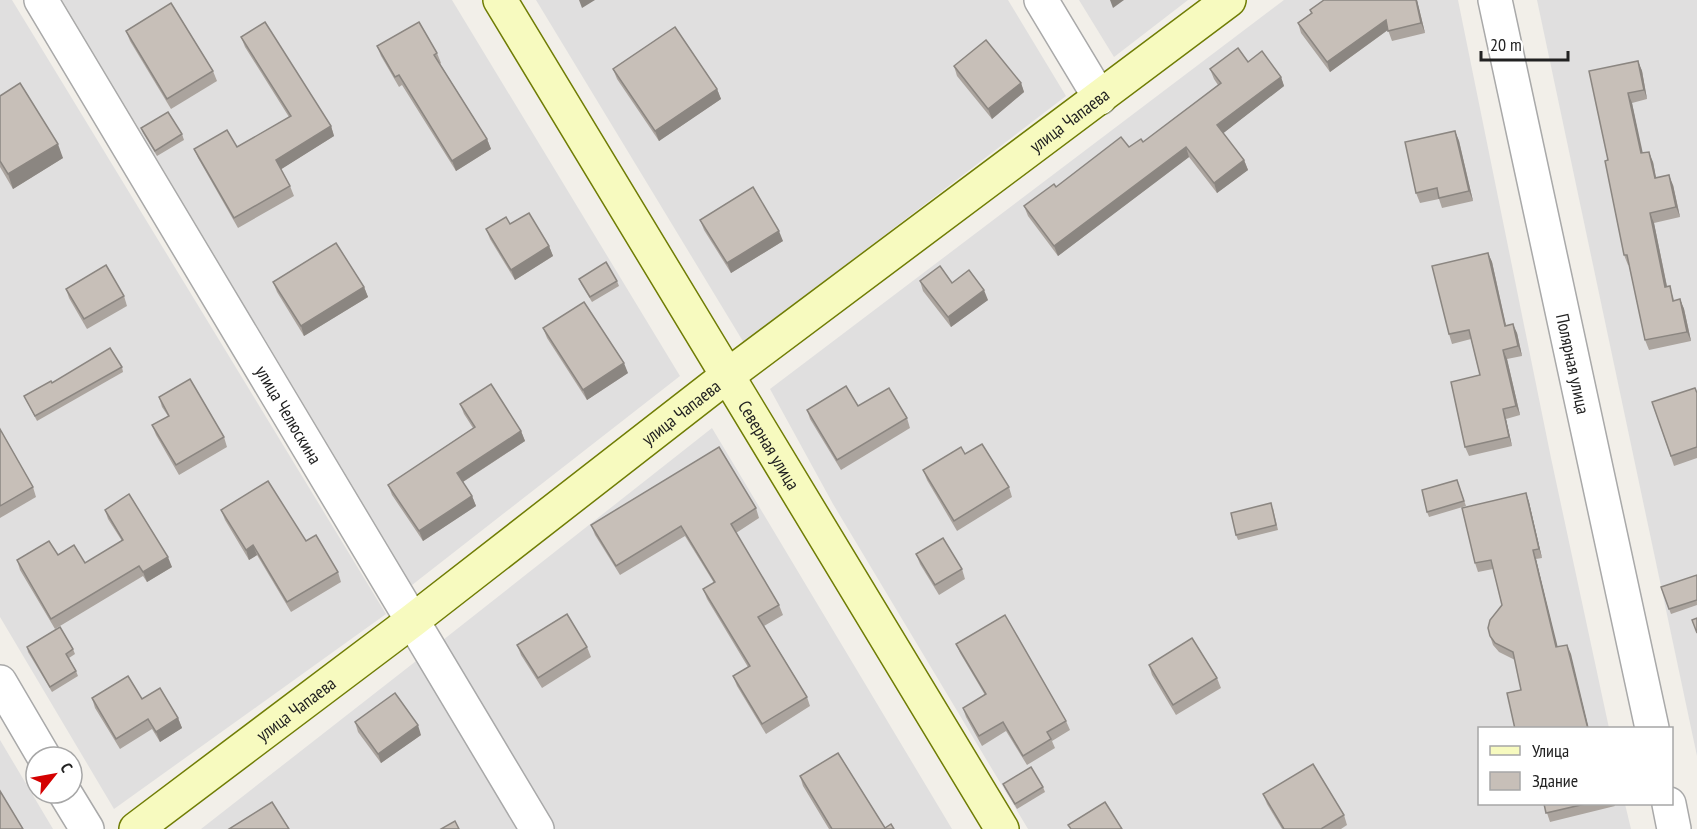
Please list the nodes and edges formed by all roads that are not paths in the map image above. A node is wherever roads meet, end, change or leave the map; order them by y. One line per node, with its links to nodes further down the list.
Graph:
1 (41, 0): 8 (street, улица Челюскина)
2 (500, 0): 7 (street, Северная улица)
3 (1041, 0): 6 (street)
4 (1229, 0): 6 (street, улица Чапаева)
5 (1495, 0): 10 (street, Полярная улица)
6 (1100, 98): 7 (street, улица Чапаева)
7 (727, 376): 8 (street, улица Чапаева); 17 (street, Северная улица)
8 (412, 621): 15 (street, улица Чапаева); 16 (street, улица Челюскина)
9 (0, 682): 11 (street)
10 (1652, 727)
11 (37, 745)
12 (73, 805): 14 (street)
13 (1669, 805): 18 (street)
14 (87, 829)
15 (136, 829)
16 (537, 829)
17 (1002, 829)
18 (1674, 829)

